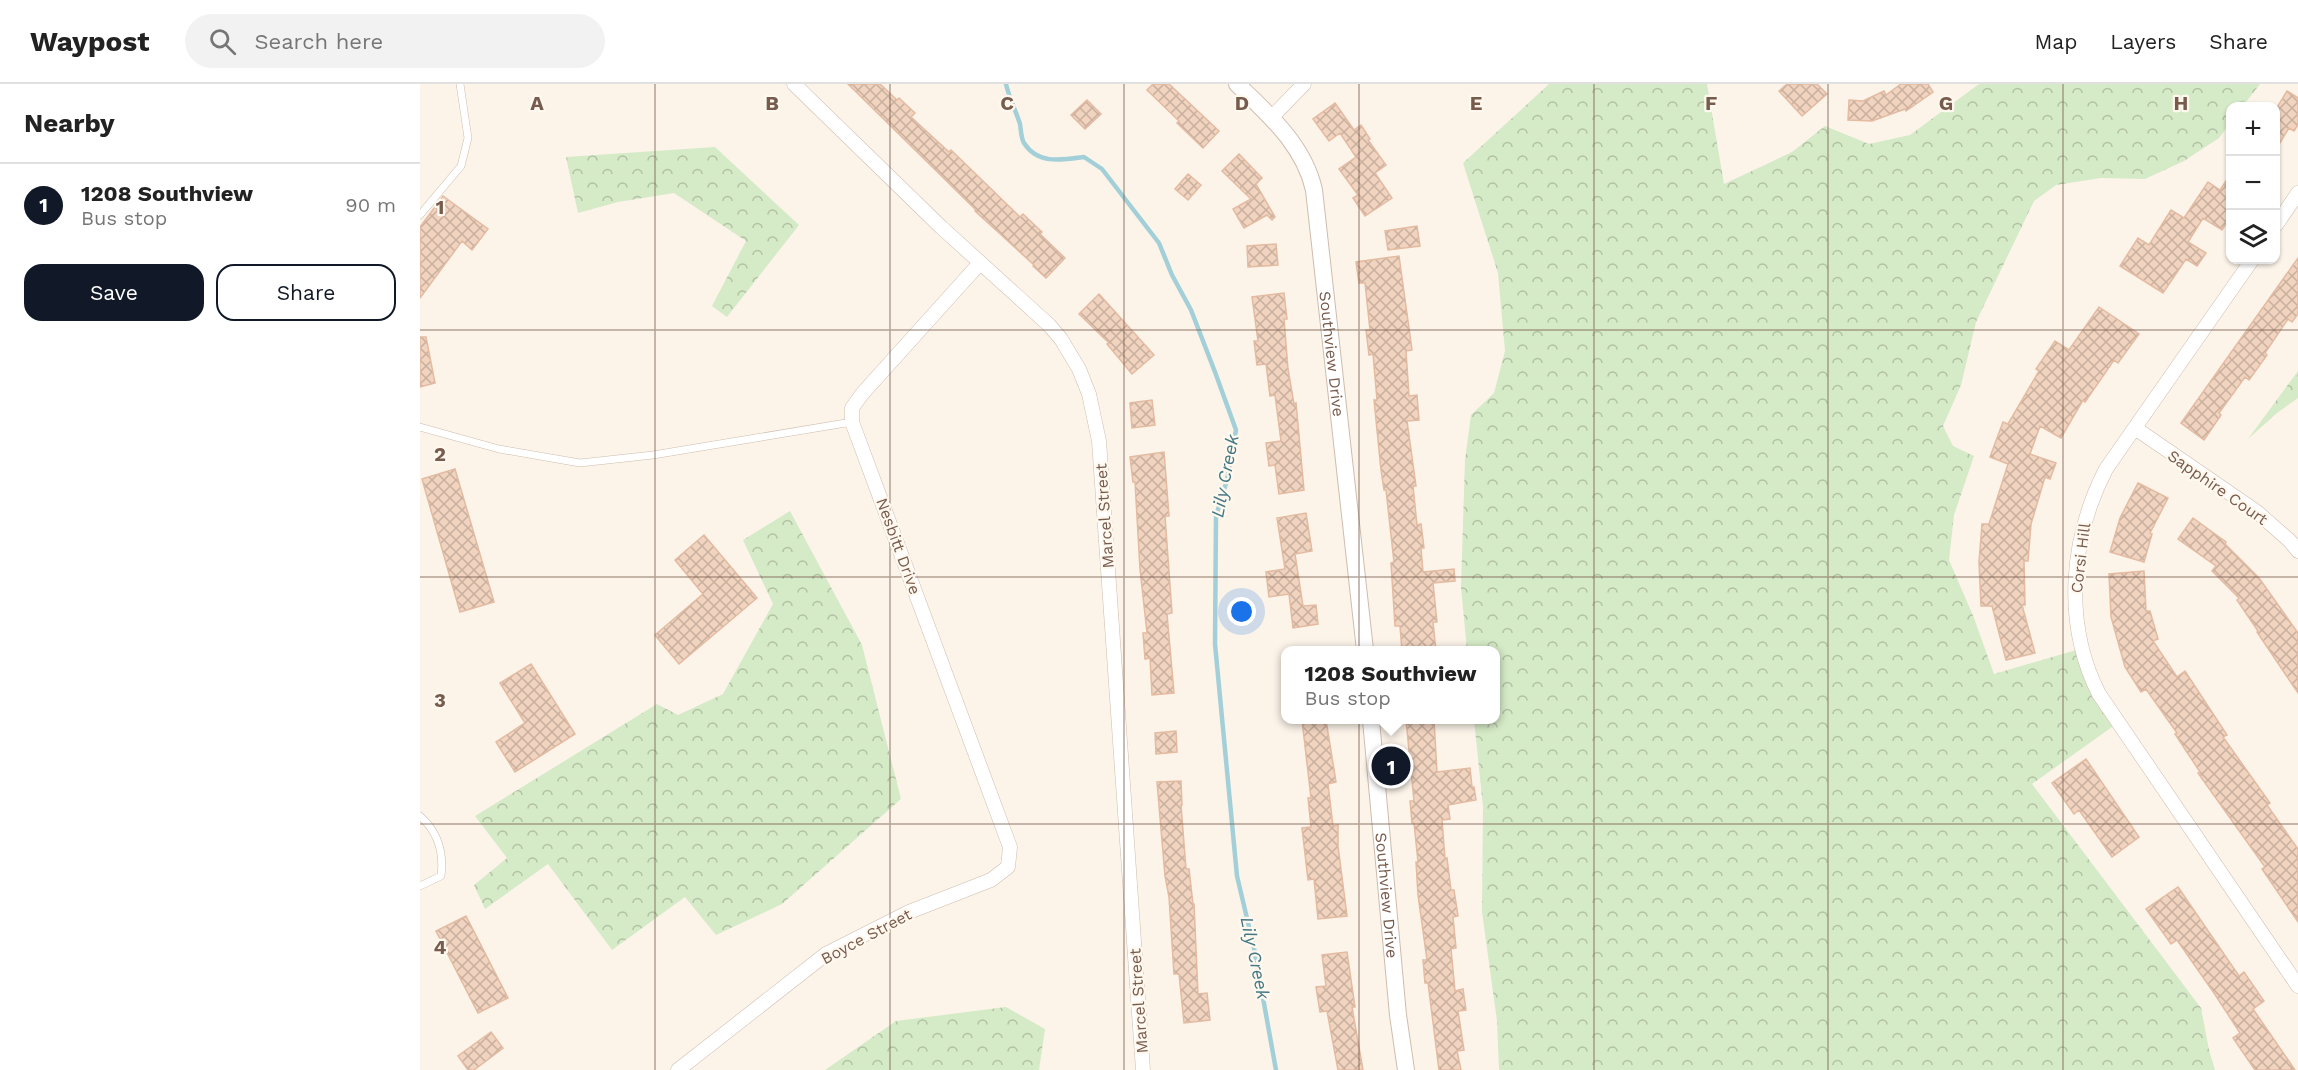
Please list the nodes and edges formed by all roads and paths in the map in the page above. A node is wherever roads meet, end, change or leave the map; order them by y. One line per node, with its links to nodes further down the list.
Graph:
1 (460, 84): 7 (lane)
2 (794, 84): 9 (street, Marcel Street)
3 (1237, 84): 5 (street, Southview Drive)
4 (1304, 84): 5 (street)
5 (1272, 117): 15 (street, Southview Drive)
6 (2298, 193): 8 (street)
7 (420, 214)
8 (2280, 219)
9 (980, 263): 11 (street); 22 (street, Marcel Street)
10 (2249, 264): 13 (street, Corsi Hill)
11 (852, 422): 12 (lane); 18 (street, Nesbitt Drive)
12 (420, 427)
13 (2135, 428): 14 (street, Sapphire Court); 20 (street, Corsi Hill)
14 (2298, 551)
15 (1364, 646)
16 (1371, 724): 23 (street, Southview Drive)
17 (420, 816): 19 (lane)
18 (1008, 867): 21 (street, Boyce Street)
19 (420, 886)
20 (2298, 986)
21 (678, 1070)
22 (1143, 1070)
23 (1406, 1070)

